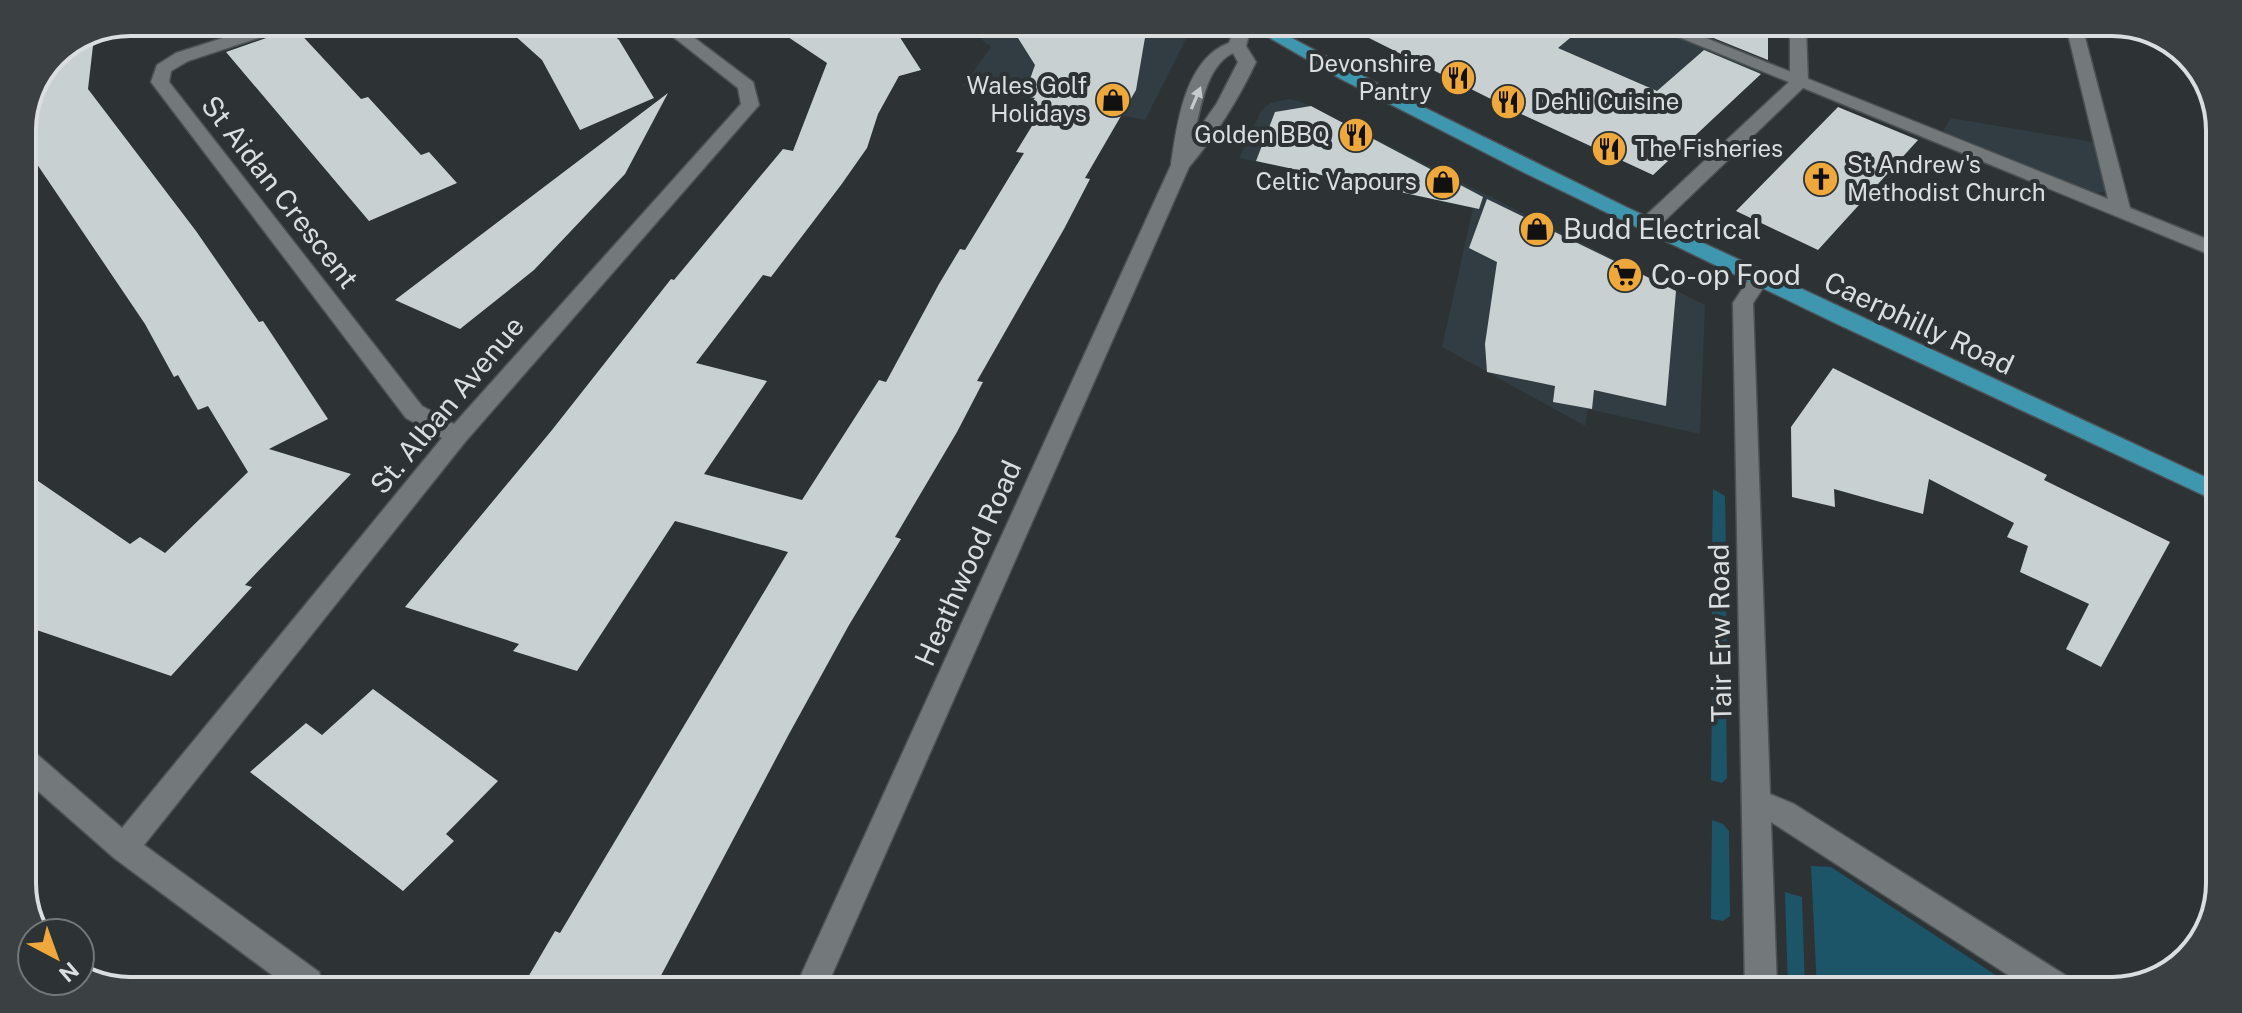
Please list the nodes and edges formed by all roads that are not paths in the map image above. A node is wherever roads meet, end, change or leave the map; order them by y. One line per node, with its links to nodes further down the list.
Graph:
1 (246, 36): 15 (street, St Aidan Crescent)
2 (681, 36): 15 (street, St. Alban Avenue)
3 (1240, 36): 8 (street, Heathwood Road)
4 (1275, 36): 12 (main road, Caerphilly Road)
5 (1685, 36): 9 (street)
6 (1798, 36): 9 (street)
7 (2077, 36): 11 (street)
8 (1237, 46): 10 (street, Heathwood Road, one-way to 8); 10 (street, Heathwood Road)
9 (1799, 82): 11 (street); 12 (street)
10 (1180, 165): 21 (street, Heathwood Road)
11 (2121, 212): 13 (street)
12 (1648, 225): 14 (main road, Caerphilly Road)
13 (2206, 246)
14 (1759, 279): 16 (main road, Caerphilly Road); 18 (street, Tair Erw Road)
15 (457, 436): 19 (street, St. Alban Avenue)
16 (2206, 487)
17 (36, 771): 19 (street)
18 (1756, 802): 22 (street, Tair Erw Road); 23 (street)
19 (124, 848): 20 (street)
20 (300, 977)
21 (815, 977)
22 (1761, 977)
23 (2040, 977)

